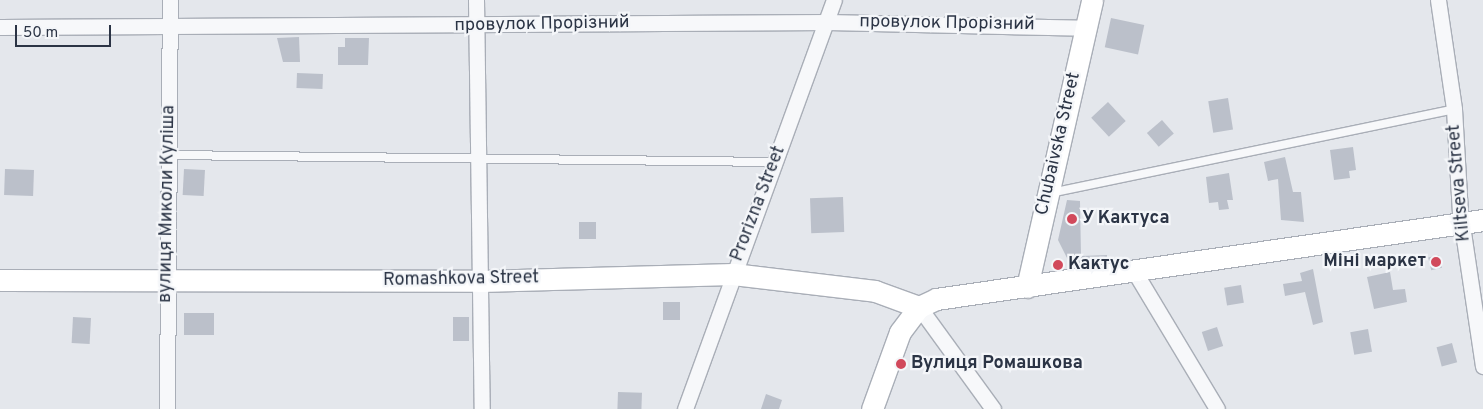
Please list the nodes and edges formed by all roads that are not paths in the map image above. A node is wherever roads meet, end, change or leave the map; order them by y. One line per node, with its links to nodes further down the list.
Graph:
1 (170, 0): 9 (street, вулиця Миколи Куліша)
2 (476, 0): 8 (street)
3 (834, 0): 6 (street, Prorizna Street)
4 (1092, 0): 10 (street, Chubaivska Street)
5 (1438, 0): 11 (street, Kiltseva Street)
6 (828, 22): 8 (street, провулок Прорізний); 10 (street, провулок Прорізний); 14 (street, Prorizna Street)
7 (0, 27): 9 (street, провулок Прорізний)
8 (476, 27): 9 (street, провулок Прорізний); 13 (street)
9 (170, 28): 12 (street, вулиця Миколи Куліша)
10 (1084, 28): 15 (street, Chubaivska Street)
11 (1454, 109): 15 (lane); 17 (street, Kiltseva Street)
12 (168, 155): 13 (lane); 22 (street, вулиця Миколи Куліша)
13 (478, 162): 14 (lane); 21 (street)
14 (776, 162): 18 (street, Prorizna Street)
15 (1048, 193): 23 (street, Chubaivska Street)
16 (1483, 220): 17 (street)
17 (1462, 226): 19 (street); 25 (street, Kiltseva Street)
18 (733, 274): 21 (street, Romashkova Street); 24 (street, Romashkova Street); 28 (street, Prorizna Street)
19 (1136, 274): 23 (street); 31 (street)
20 (0, 280): 22 (street, Romashkova Street)
21 (480, 281): 22 (street, Romashkova Street); 27 (street)
22 (167, 282): 26 (street, вулиця Миколи Куліша)
23 (1027, 288): 24 (street)
24 (919, 307): 29 (street); 30 (street)
25 (1483, 366)
26 (167, 409)
27 (482, 409)
28 (685, 409)
29 (872, 409)
30 (992, 409)
31 (1217, 409)

